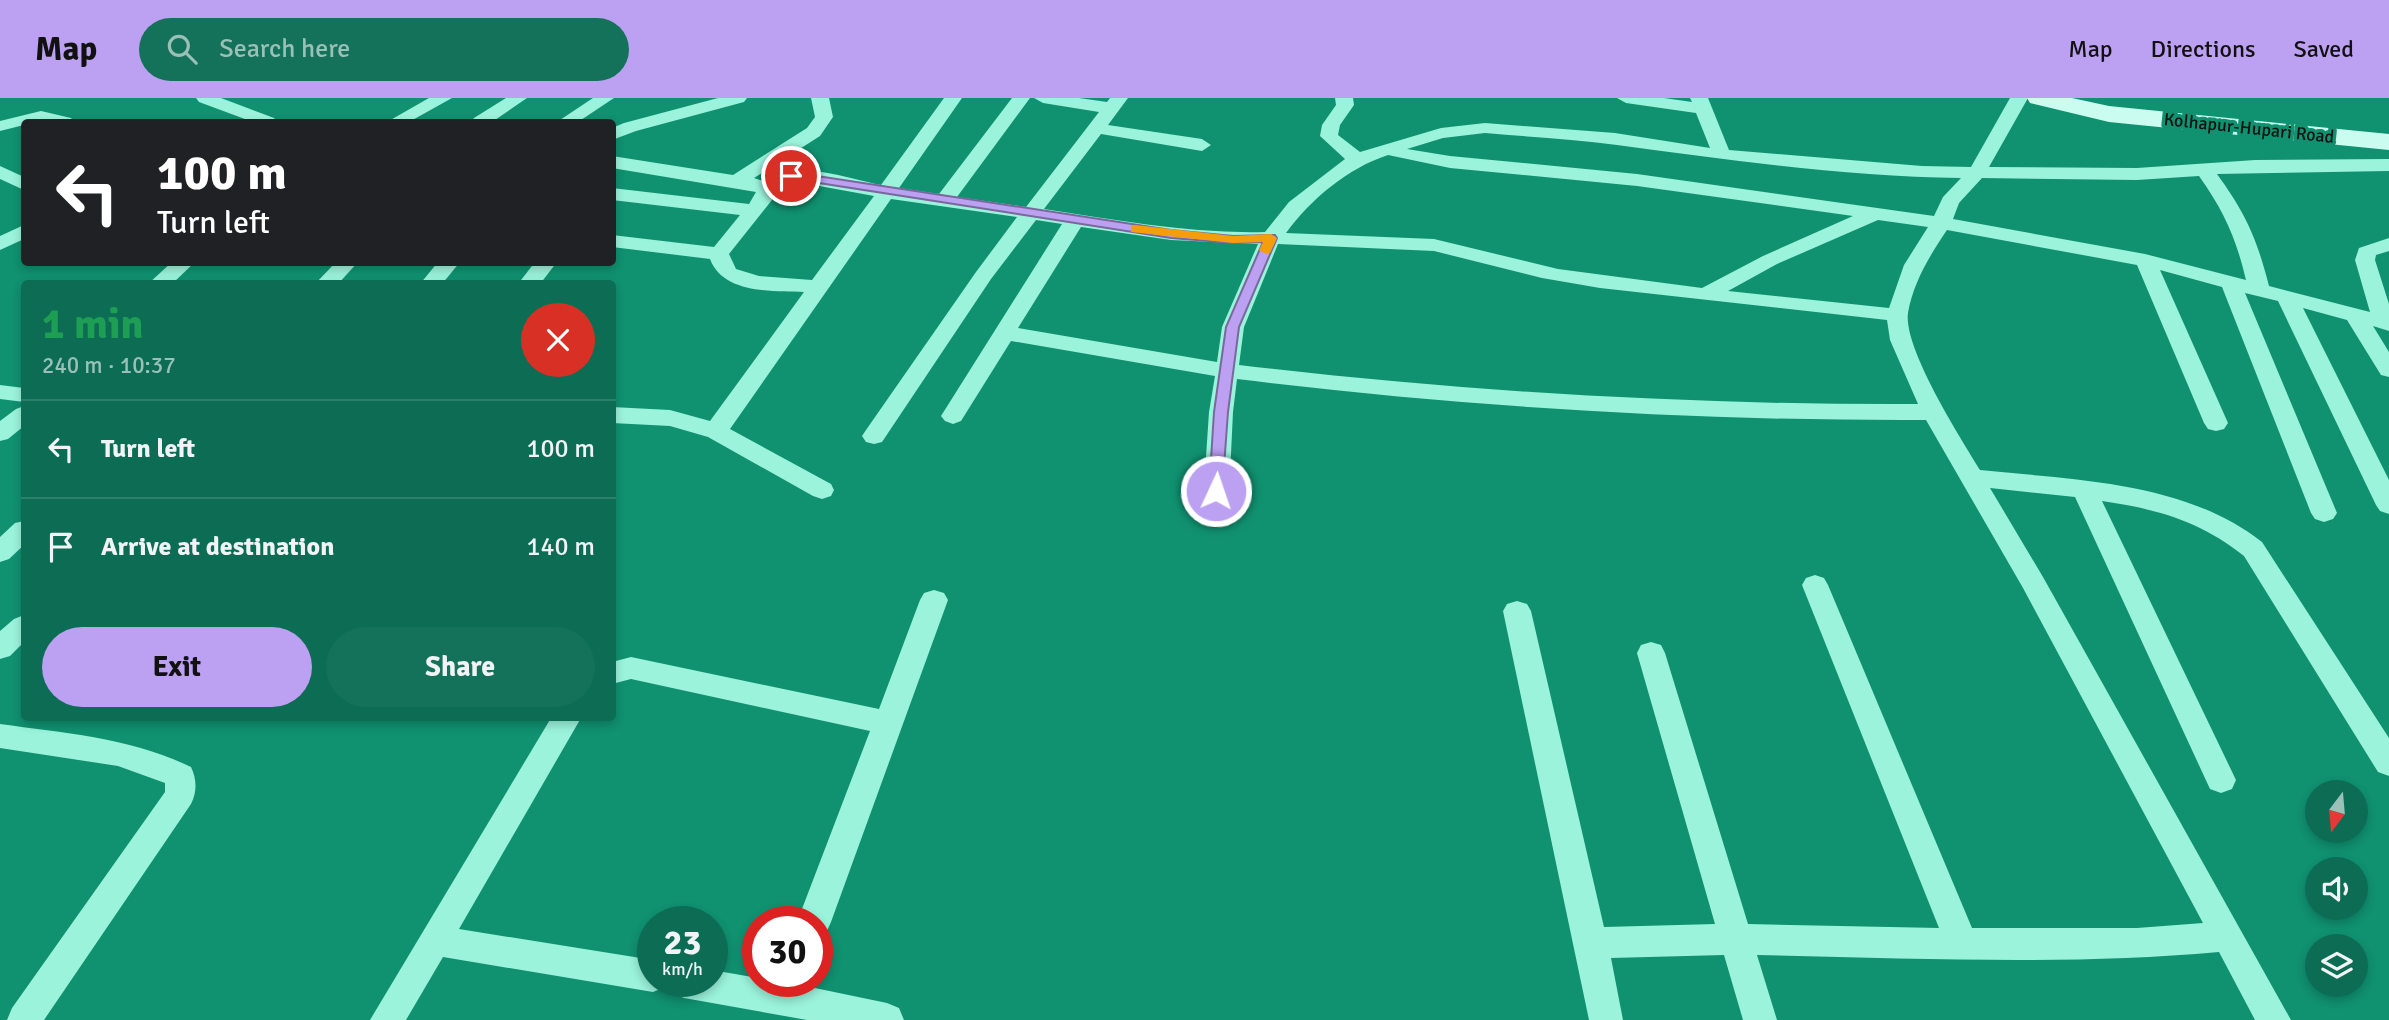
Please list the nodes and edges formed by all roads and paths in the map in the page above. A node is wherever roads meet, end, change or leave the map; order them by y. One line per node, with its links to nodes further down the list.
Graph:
1 (205, 98): 18 (street)
2 (518, 98): 20 (street)
3 (605, 98): 21 (street)
4 (734, 98): 25 (street)
5 (820, 98): 36 (street)
6 (953, 98): 41 (street)
7 (1021, 98): 43 (street)
8 (1043, 98): 14 (street)
9 (1344, 98): 30 (street)
10 (1626, 98): 15 (street)
11 (2019, 98): 35 (street)
12 (2039, 98): 26 (main road, Kolhapur-Hupari Road)
13 (439, 99): 19 (street)
14 (1115, 103): 24 (street)
15 (1702, 103): 29 (street)
16 (29, 119): 17 (street)
17 (53, 119)
18 (260, 119)
19 (402, 119)
20 (485, 119)
21 (571, 119)
22 (21, 121): 23 (street)
23 (0, 126)
24 (1095, 128): 27 (street); 45 (street)
25 (616, 133)
26 (2389, 142)
27 (1202, 145)
28 (1389, 150): 29 (street); 30 (street); 46 (street)
29 (1723, 155): 35 (street)
30 (1357, 159): 50 (street)
31 (616, 163): 36 (street)
32 (2389, 165): 33 (street)
33 (2203, 169): 35 (street); 66 (street)
34 (0, 172): 37 (street)
35 (1977, 172): 48 (street)
36 (737, 181): 39 (street)
37 (21, 182)
38 (21, 183): 40 (street)
39 (766, 189): 41 (street); 44 (street)
40 (0, 190)
41 (886, 192): 43 (street); 65 (street)
42 (616, 194): 44 (street)
43 (946, 200): 45 (street)
44 (752, 210): 54 (street)
45 (1031, 212): 47 (street); 82 (street)
46 (1875, 214): 48 (street); 67 (street)
47 (1075, 220): 50 (street); 72 (street)
48 (1941, 223): 55 (street); 69 (street)
49 (21, 233): 52 (street)
50 (1271, 238): 67 (street); 73 (street)
51 (616, 241): 54 (street)
52 (0, 244)
53 (2389, 244): 71 (street)
54 (719, 254): 65 (street)
55 (2145, 260): 64 (street); 79 (street)
56 (180, 266): 60 (street)
57 (344, 266): 61 (street)
58 (446, 266): 62 (street)
59 (544, 266): 63 (street)
60 (163, 280)
61 (329, 280)
62 (434, 280)
63 (531, 280)
64 (2230, 281): 66 (street); 87 (street)
65 (818, 287): 80 (street)
66 (2259, 288): 68 (street)
67 (1707, 294): 69 (street)
68 (2286, 296): 70 (street); 86 (street)
69 (1897, 315): 76 (street)
70 (2356, 317): 71 (street); 74 (street)
71 (2386, 324)
72 (1005, 333): 73 (street); 78 (street)
73 (1228, 370): 76 (street); 88 (street)
74 (2389, 370)
75 (18, 396): 81 (street)
76 (1933, 412): 83 (street)
77 (616, 415): 80 (street)
78 (953, 416)
79 (2216, 423)
80 (716, 431): 84 (street)
81 (0, 433)
82 (874, 436)
83 (1972, 478): 85 (street); 104 (street)
84 (822, 490)
85 (2085, 491): 101 (street); 102 (street)
86 (2389, 505)
87 (2324, 513)
88 (1215, 517)
89 (21, 533): 90 (street)
90 (0, 552)
91 (1815, 585): 108 (street)
92 (934, 600): 99 (street)
93 (1517, 611): 107 (street)
94 (21, 629): 95 (street)
95 (0, 648)
96 (1651, 653): 105 (street)
97 (616, 672): 99 (street)
98 (564, 721): 106 (street)
99 (887, 723): 103 (street)
100 (0, 736): 112 (street)
101 (2389, 764)
102 (2221, 780)
103 (820, 906)
104 (2228, 936): 108 (street); 117 (street)
105 (1735, 939): 107 (street); 108 (street); 116 (street)
106 (435, 940): 109 (street); 113 (street)
107 (1591, 943): 115 (street)
108 (1962, 944)
109 (637, 973)
110 (728, 990): 111 (street)
111 (785, 1000): 114 (street)
112 (24, 1020)
113 (387, 1020)
114 (887, 1020)
115 (1606, 1020)
116 (1760, 1020)
117 (2274, 1020)

